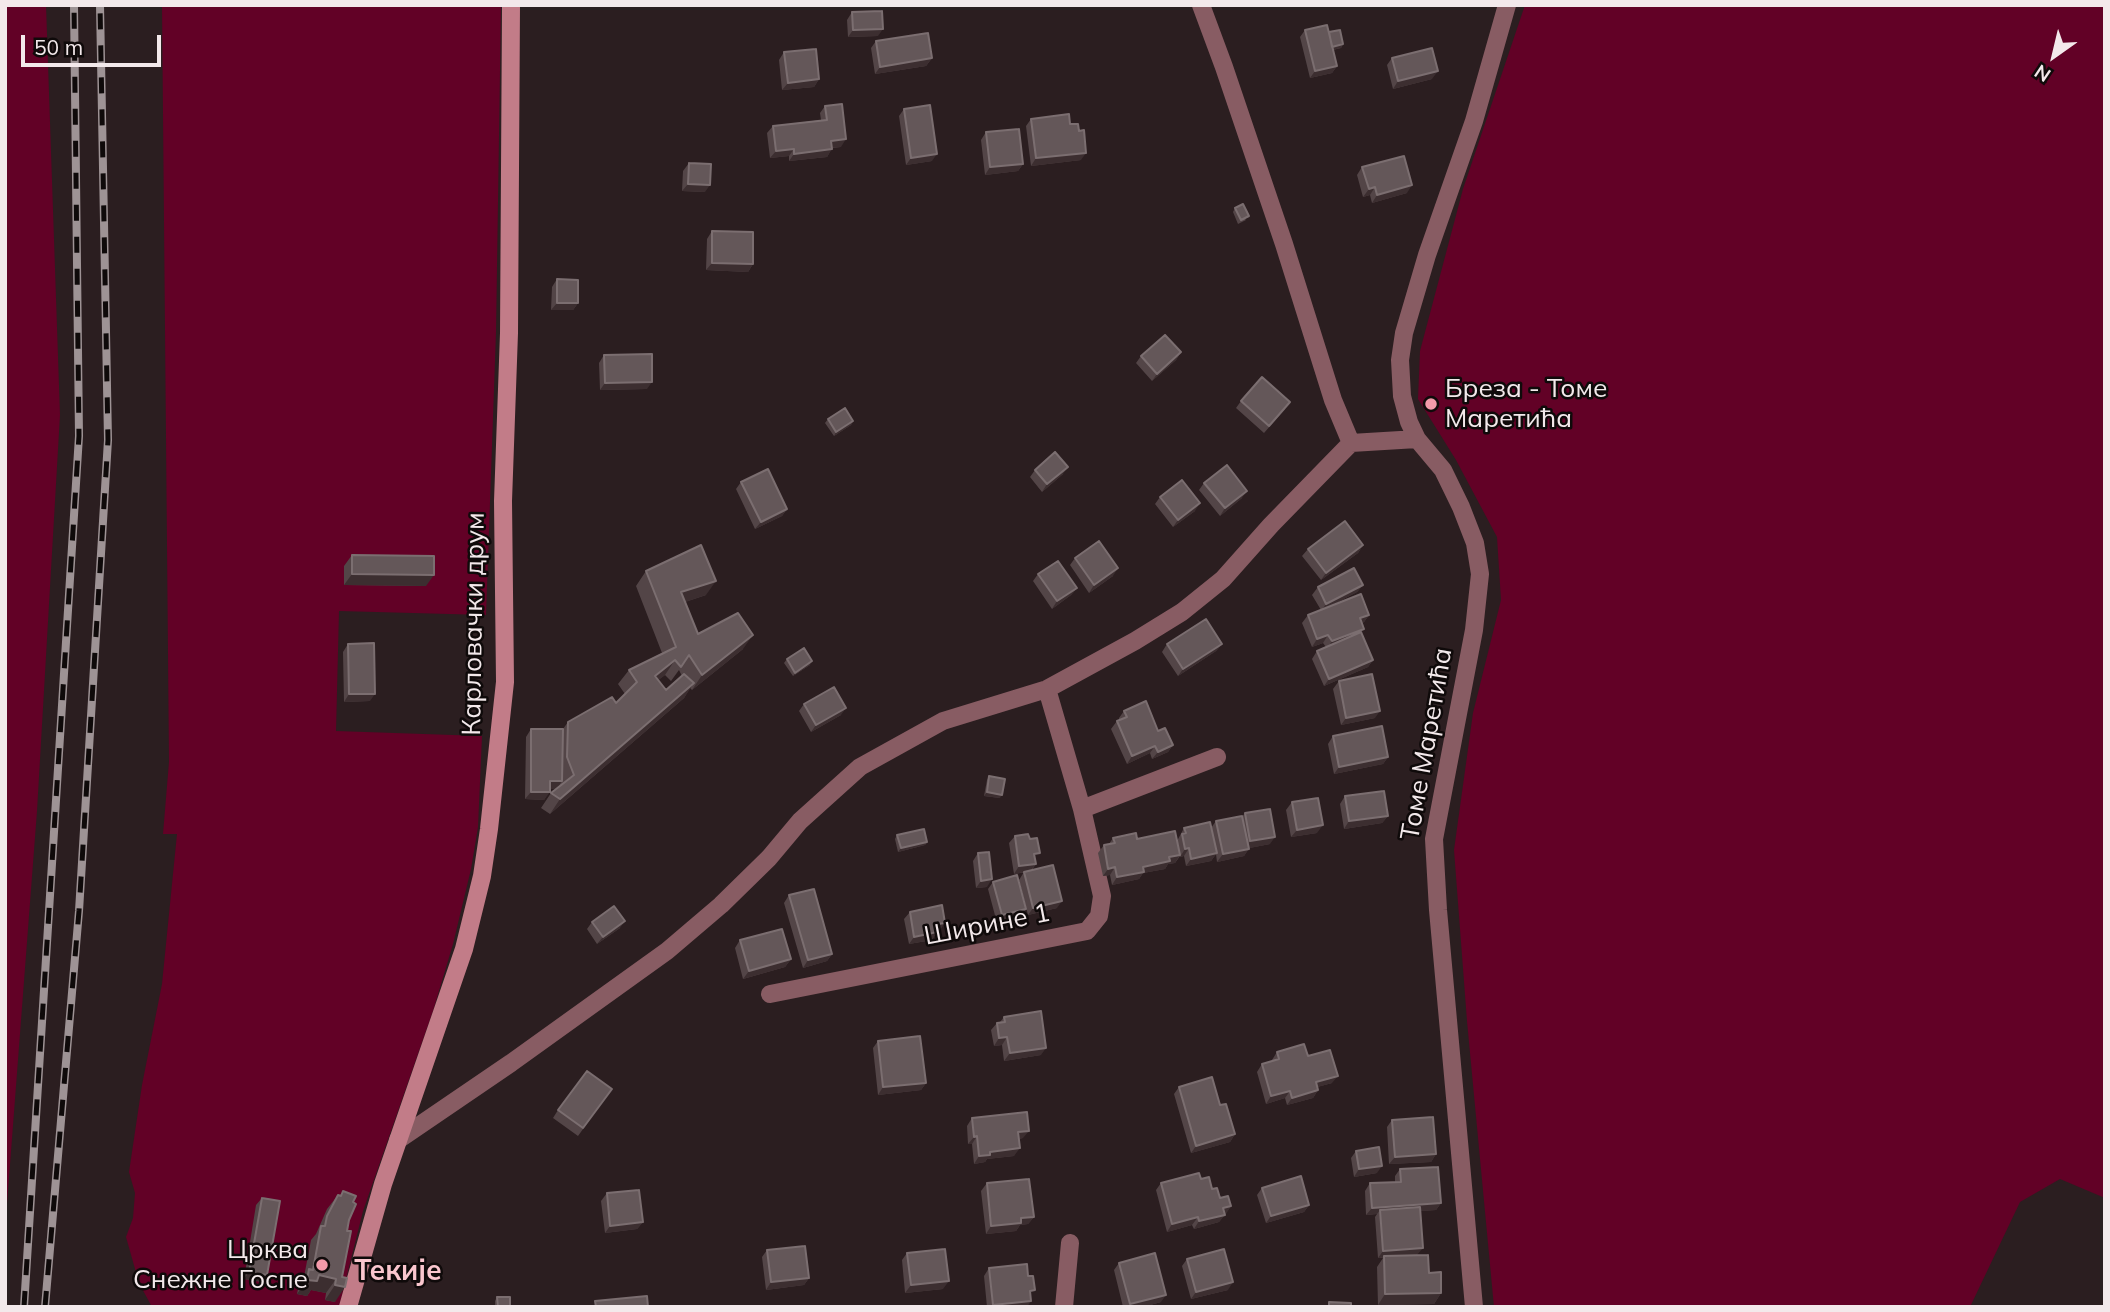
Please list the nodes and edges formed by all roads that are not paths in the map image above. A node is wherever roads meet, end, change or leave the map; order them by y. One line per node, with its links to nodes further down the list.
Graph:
1 (511, 5): 10 (main road, Карловачки друм)
2 (1200, 5): 5 (street)
3 (1507, 5): 4 (street, Томе Маретића)
4 (1417, 439): 5 (street); 14 (street, Томе Маретића)
5 (1351, 443): 6 (street)
6 (1046, 689): 8 (street); 10 (street)
7 (1217, 757): 8 (street)
8 (1082, 809): 9 (street, Ширине 1)
9 (770, 994)
10 (398, 1140): 12 (main road, Карловачки друм)
11 (1070, 1244): 13 (street)
12 (348, 1307)
13 (1064, 1307)
14 (1474, 1307)

